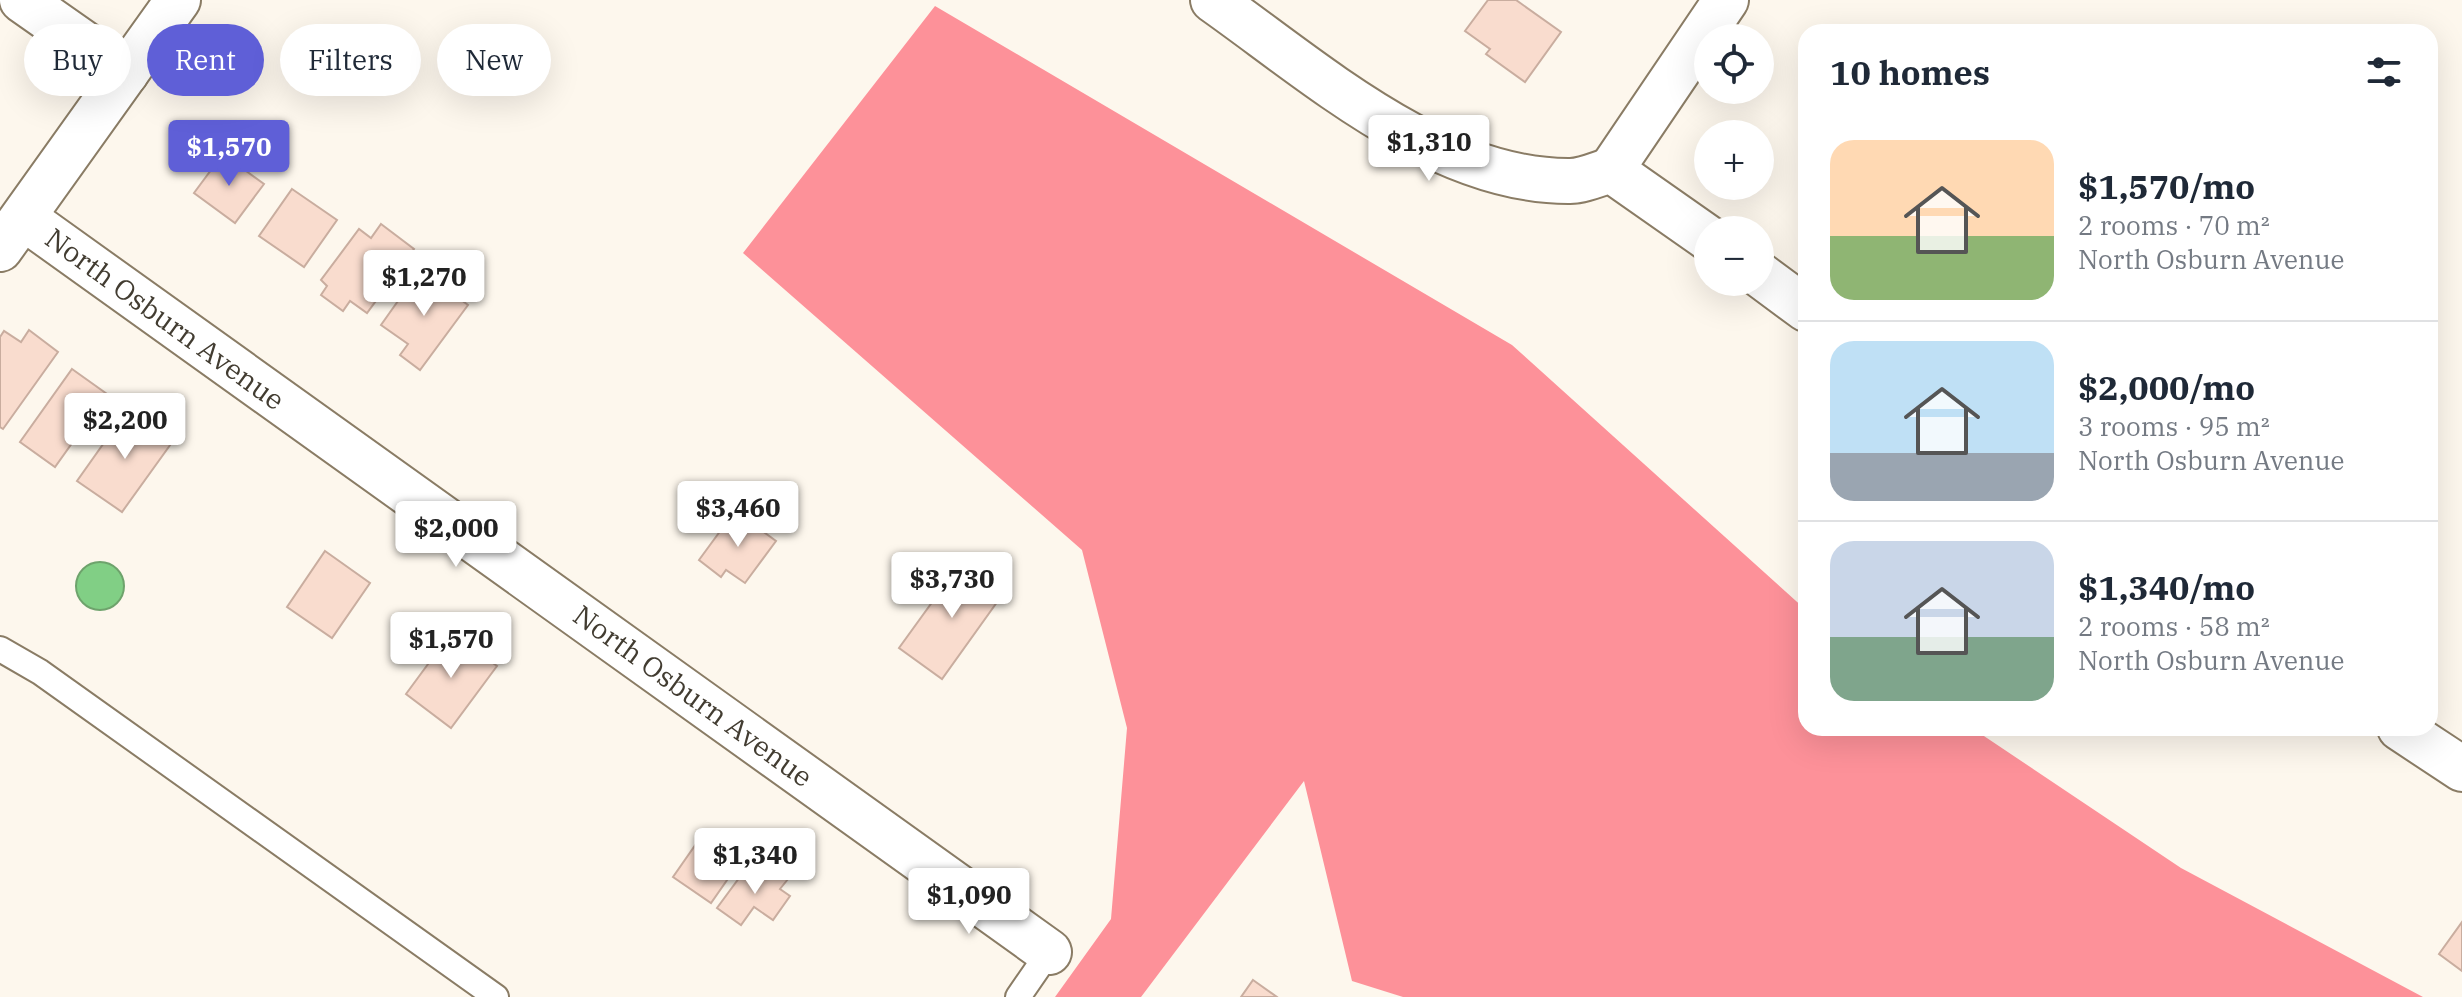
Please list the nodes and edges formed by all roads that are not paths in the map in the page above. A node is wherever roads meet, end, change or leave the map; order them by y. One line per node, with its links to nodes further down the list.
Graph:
1 (22, 0): 5 (street)
2 (178, 0): 6 (street)
3 (1213, 0): 8 (street)
4 (1726, 0): 8 (street)
5 (56, 24)
6 (131, 66)
7 (110, 96): 10 (street)
8 (1611, 170): 9 (street)
9 (1694, 228)
10 (12, 233): 16 (street, North Osburn Avenue)
11 (1774, 285): 12 (street)
12 (1798, 303)
13 (0, 649): 17 (lane)
14 (2412, 736): 15 (street)
15 (2462, 769)
16 (1049, 952): 18 (lane)
17 (496, 997)
18 (1018, 997)

